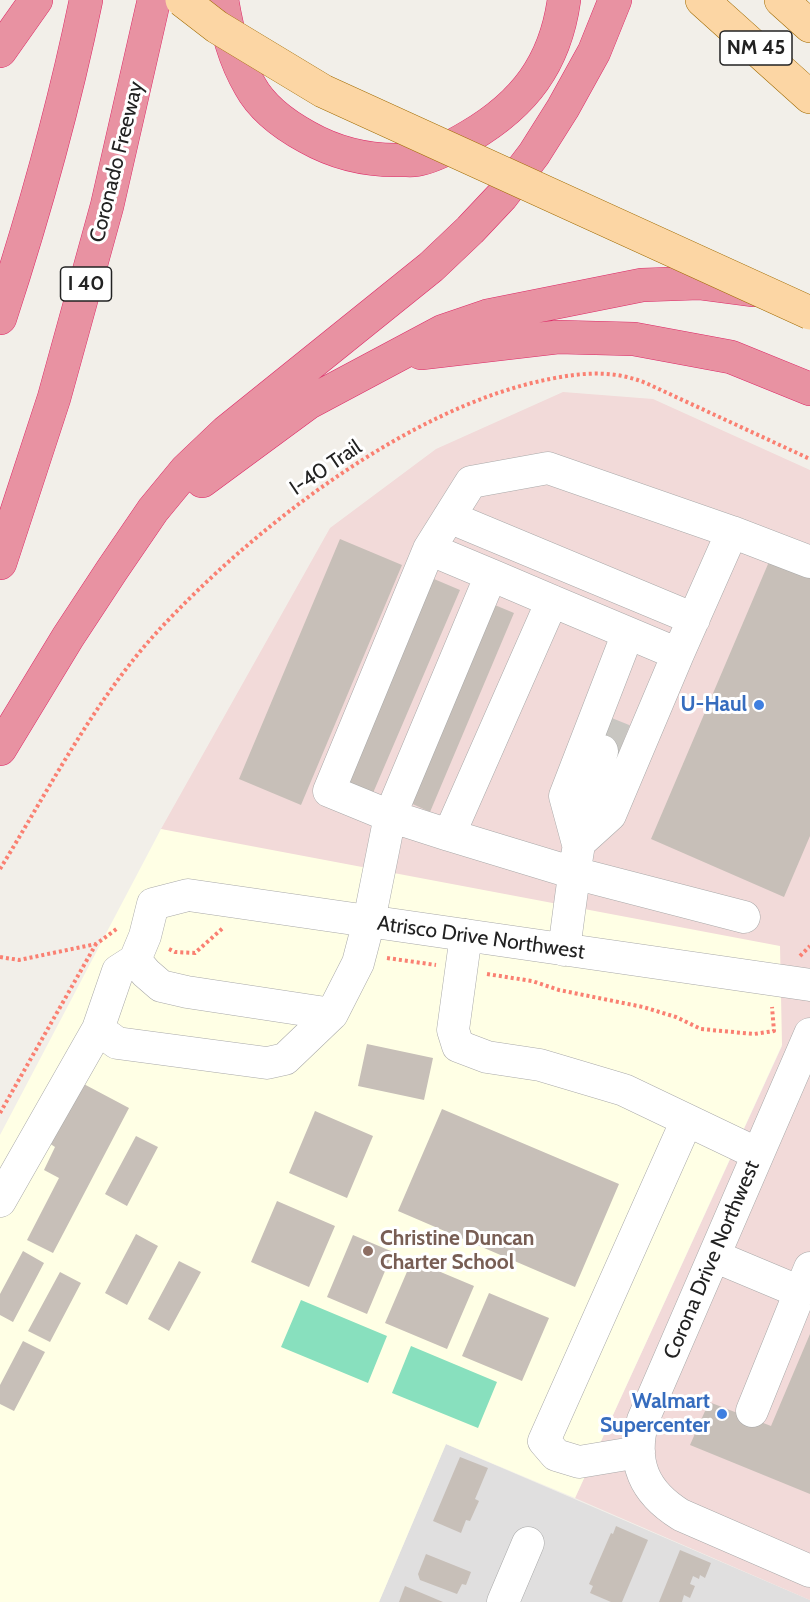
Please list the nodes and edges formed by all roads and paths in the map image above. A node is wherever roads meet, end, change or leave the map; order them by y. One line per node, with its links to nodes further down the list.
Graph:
1 (36, 0): 11 (highway)
2 (86, 0): 15 (highway)
3 (154, 0): 24 (highway, Coronado Freeway / I 40)
4 (182, 0): 14 (main road, bridge)
5 (222, 0): 6 (highway)
6 (564, 0)
7 (615, 0): 21 (highway)
8 (702, 0): 12 (main road, NM 45)
9 (782, 0): 10 (main road, NM 45)
10 (810, 26)
11 (0, 51)
12 (810, 97)
13 (810, 297): 16 (highway)
14 (810, 313)
15 (0, 318)
16 (396, 356): 17 (highway); 21 (highway)
17 (810, 389)
18 (810, 459): 36 (path, I-40 Trail)
19 (449, 517): 20 (street); 22 (street); 27 (street)
20 (732, 532): 23 (street); 27 (street)
21 (128, 548): 31 (highway)
22 (429, 549): 25 (street); 33 (street)
23 (810, 562)
24 (0, 563)
25 (491, 575): 26 (street); 33 (street)
26 (552, 601): 28 (street); 34 (street)
27 (694, 619): 29 (street)
28 (638, 637): 29 (street); 30 (street); 35 (street)
29 (678, 654): 35 (street)
30 (615, 719)
31 (0, 749)
32 (603, 749): 35 (street)
33 (390, 816): 34 (street); 39 (street)
34 (449, 835): 35 (street)
35 (576, 858): 38 (street); 42 (street)
36 (0, 869)
37 (153, 904): 39 (street, Atrisco Drive Northwest); 41 (path); 44 (street)
38 (744, 917)
39 (369, 921): 40 (street, Atrisco Drive Northwest); 46 (street)
40 (466, 936): 42 (street, Atrisco Drive Northwest); 50 (street)
41 (96, 944): 43 (path); 49 (path)
42 (564, 950): 45 (street, Atrisco Drive Northwest)
43 (0, 957)
44 (135, 960): 46 (street); 47 (street)
45 (810, 986)
46 (332, 1014): 47 (street)
47 (98, 1029): 52 (street)
48 (810, 1034): 51 (street, Corona Drive Northwest)
49 (0, 1113)
50 (687, 1120): 51 (street); 56 (street)
51 (758, 1154): 53 (street, Corona Drive Northwest)
52 (0, 1201)
53 (714, 1256): 54 (street); 56 (street, Corona Drive Northwest)
54 (805, 1280): 55 (street)
55 (752, 1411)
56 (639, 1452): 58 (street, Corona Drive Northwest)
57 (528, 1542): 59 (street)
58 (810, 1571)
59 (503, 1602)

